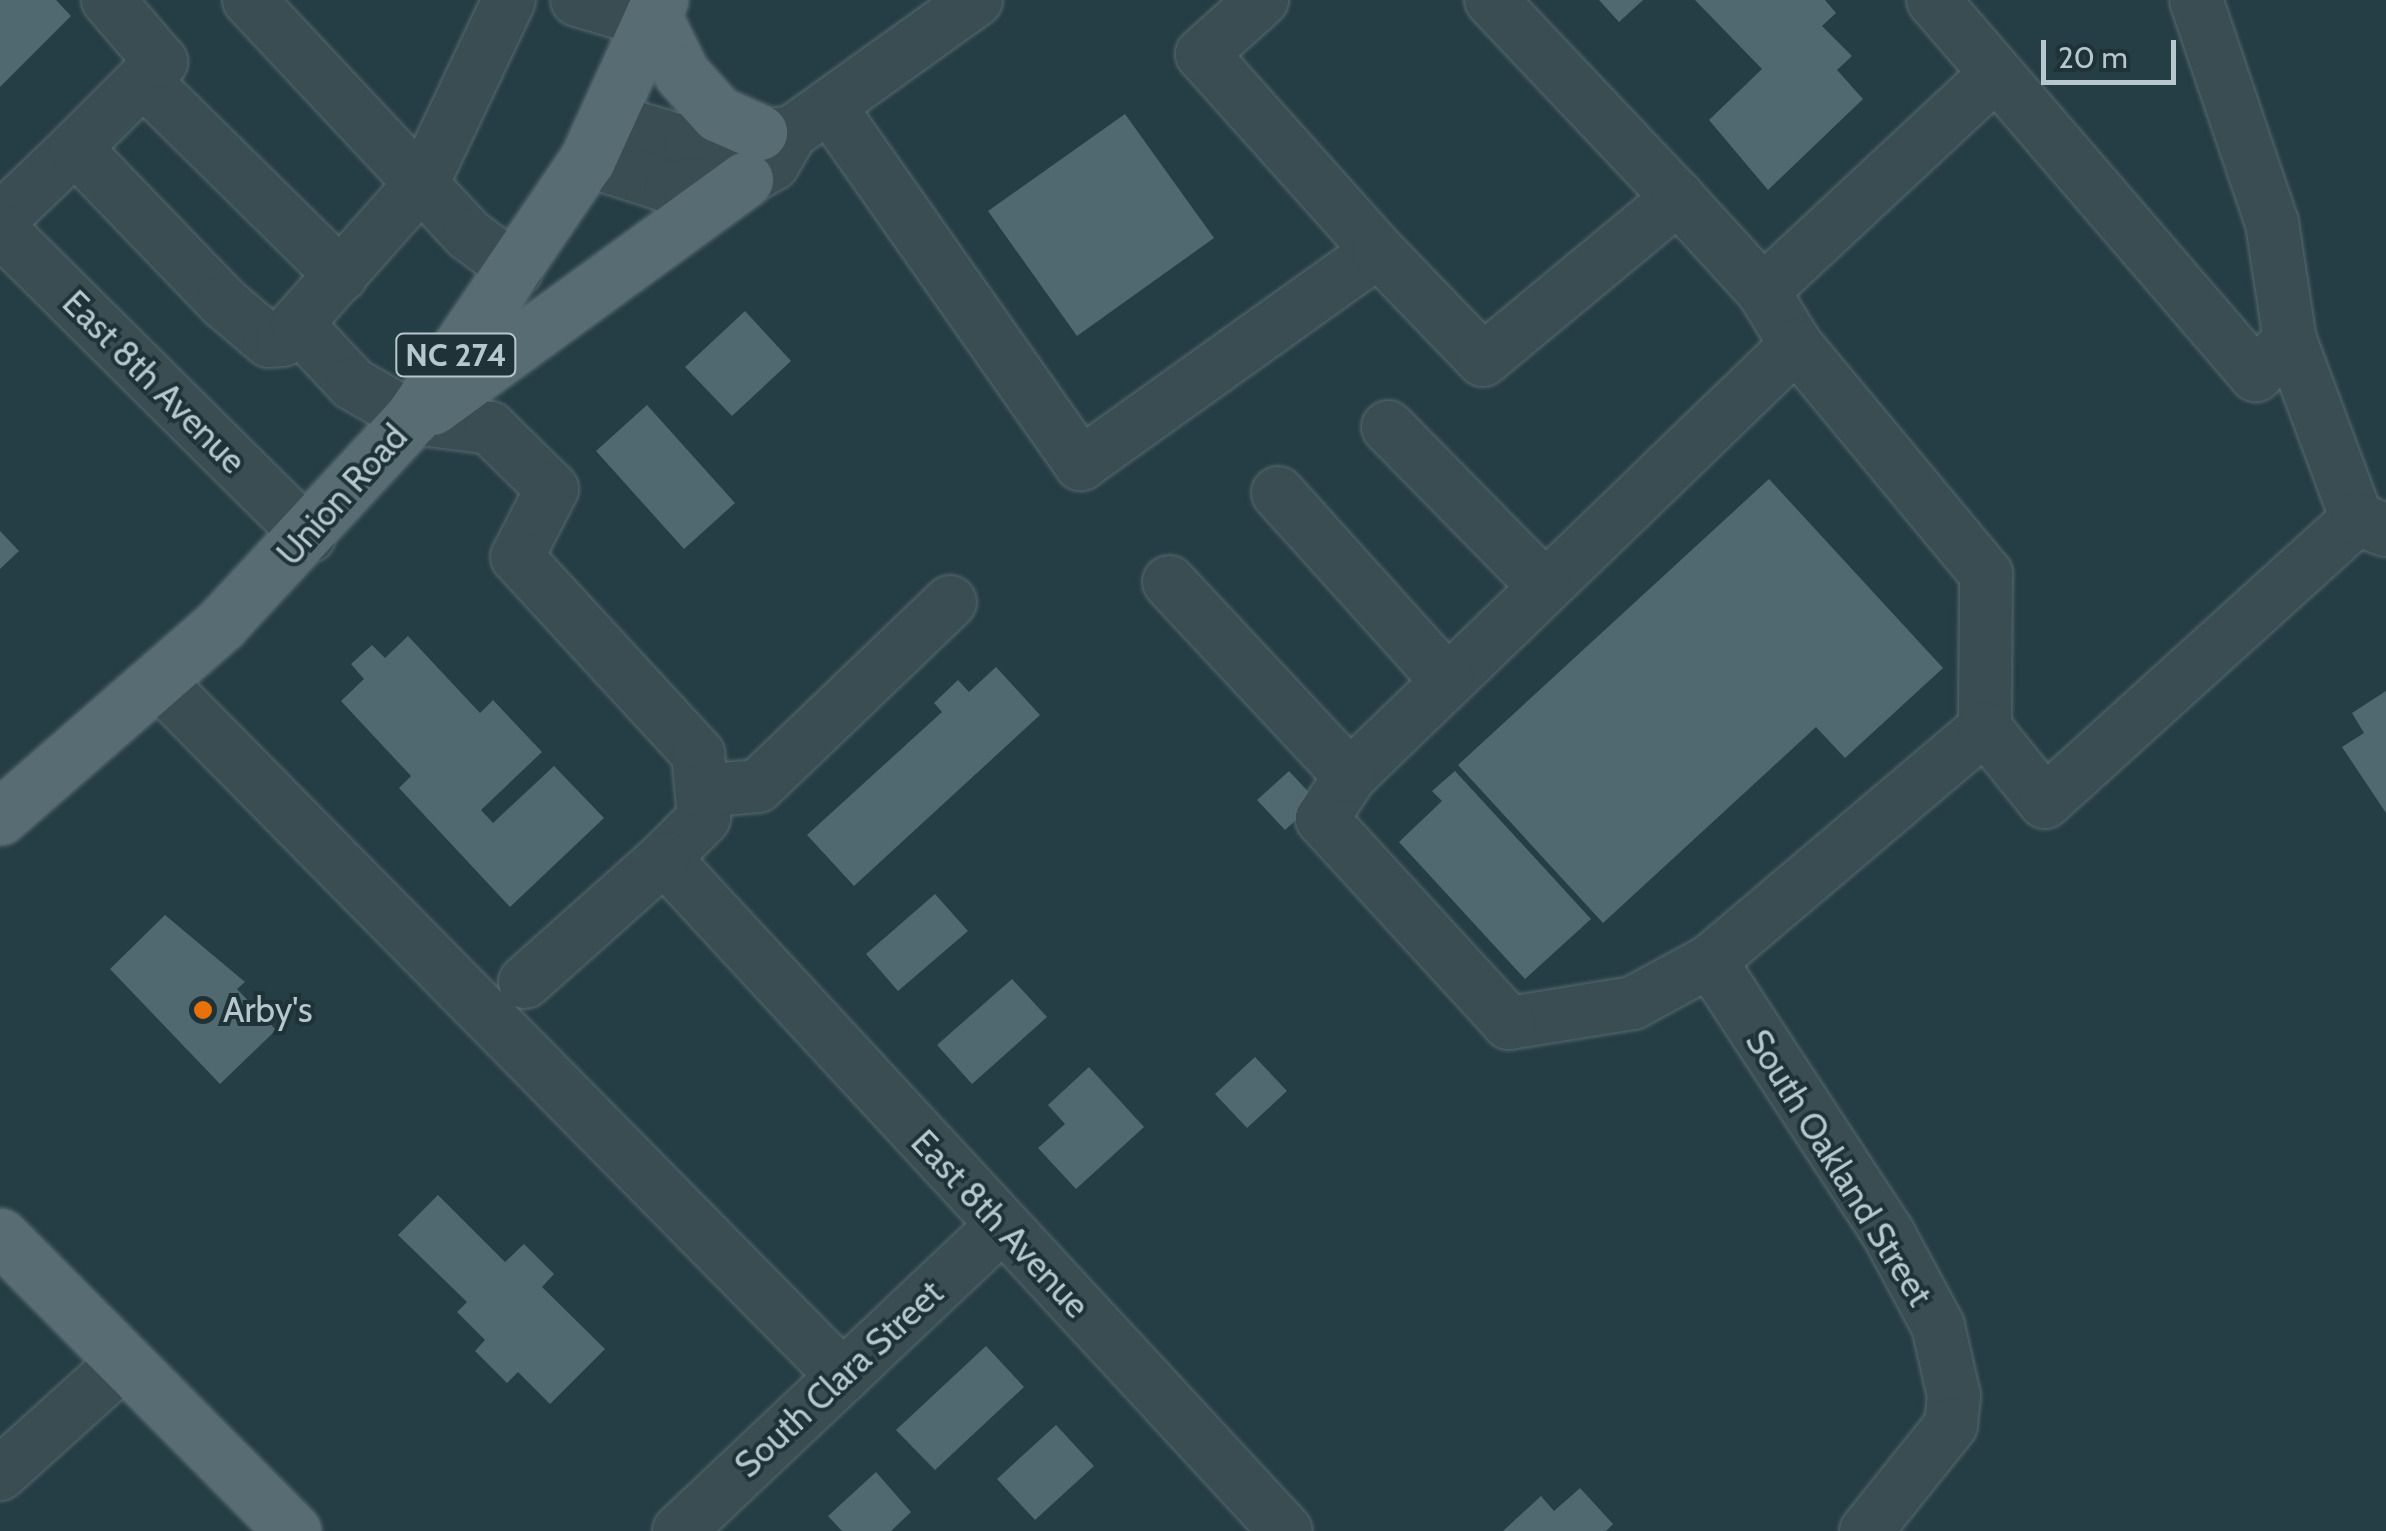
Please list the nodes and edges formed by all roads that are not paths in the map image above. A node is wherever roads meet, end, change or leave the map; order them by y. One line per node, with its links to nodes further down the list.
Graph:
1 (108, 0): 12 (street)
2 (249, 0): 16 (street)
3 (510, 0): 16 (street)
4 (577, 0): 10 (street)
5 (976, 0): 13 (street)
6 (1262, 0): 20 (street)
7 (1491, 0): 17 (street)
8 (1933, 0): 11 (street)
9 (2196, 0): 25 (street)
10 (655, 12): 13 (main road); 14 (main road, Union Road / NC 274)
11 (1995, 75): 23 (street); 25 (street)
12 (146, 83): 15 (street); 22 (street)
13 (781, 138): 14 (street); 20 (street); 27 (main road)
14 (597, 140): 21 (main road, Union Road / NC 274)
15 (75, 148): 18 (street); 24 (street)
16 (424, 180): 21 (street); 22 (street)
17 (1678, 198): 20 (street); 23 (street)
18 (0, 220)
19 (0, 229): 31 (street, East 8th Avenue)
20 (1378, 251)
21 (516, 270): 27 (main road, Union Road / NC 274)
22 (341, 275): 24 (street)
23 (1763, 291): 26 (street)
24 (297, 324): 27 (street)
25 (2290, 340): 30 (street)
26 (1796, 344): 33 (street); 37 (street)
27 (412, 418): 31 (main road, Union Road / NC 274); 39 (street)
28 (1388, 427): 33 (street)
29 (1278, 493): 36 (street)
30 (2372, 524): 37 (street)
31 (308, 536): 35 (main road, Union Road / NC 274)
32 (1169, 582): 38 (street)
33 (1545, 587): 36 (street)
34 (950, 602): 39 (street)
35 (158, 680): 40 (main road, Union Road / NC 274); 47 (street)
36 (1447, 682): 38 (street)
37 (1986, 728): 42 (street)
38 (1350, 776): 42 (street)
39 (702, 791): 41 (street)
40 (5, 805)
41 (664, 858): 43 (street); 44 (street, East 8th Avenue)
42 (1710, 961): 52 (street, South Oakland Street)
43 (525, 982)
44 (1000, 1227): 47 (street, South Clara Street); 51 (street, East 8th Avenue)
45 (0, 1236): 46 (main road)
46 (124, 1361): 48 (street); 49 (main road)
47 (842, 1376): 50 (street, South Clara Street)
48 (0, 1474)
49 (293, 1531)
50 (679, 1531)
51 (1286, 1531)
52 (1866, 1531)

